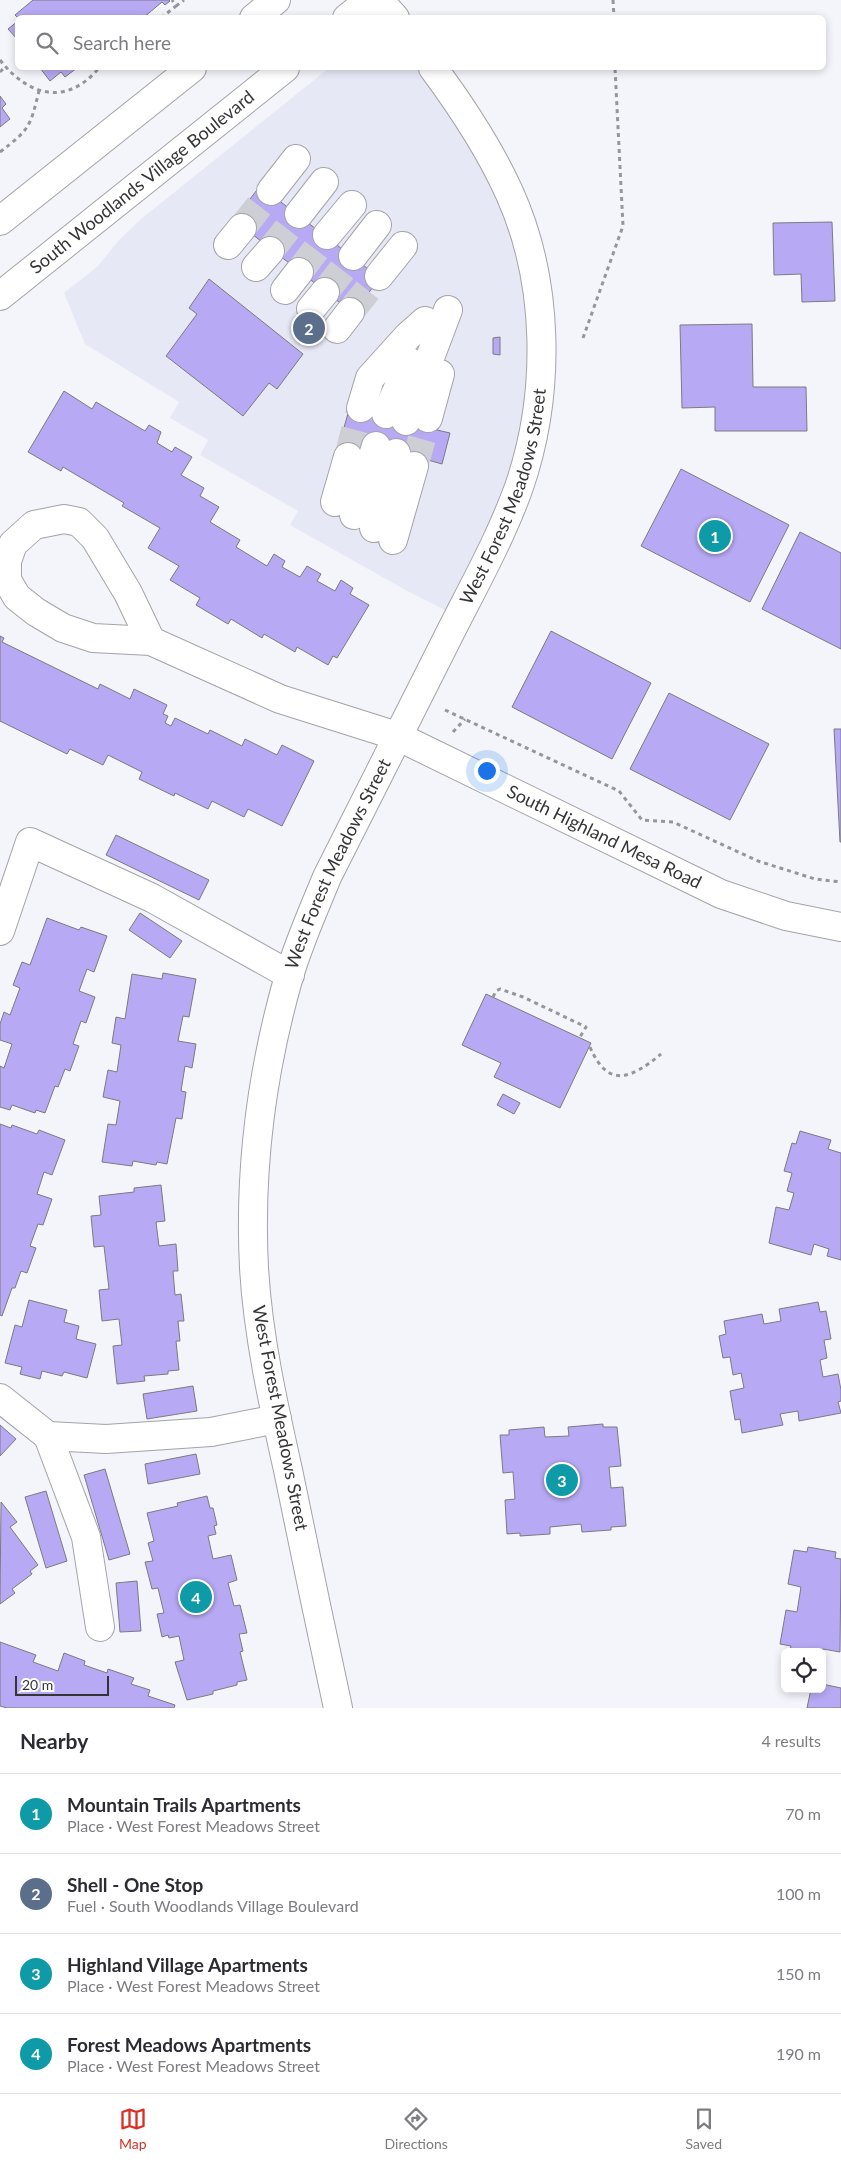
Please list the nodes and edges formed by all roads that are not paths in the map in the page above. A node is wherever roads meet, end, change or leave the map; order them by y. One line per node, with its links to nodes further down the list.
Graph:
1 (276, 0): 4 (street)
2 (370, 0): 5 (street)
3 (379, 0): 6 (street)
4 (258, 15)
5 (351, 15)
6 (392, 15)
7 (189, 70): 15 (street)
8 (282, 70): 21 (street, South Woodlands Village Boulevard)
9 (434, 70): 25 (street, West Forest Meadows Street)
10 (296, 159): 12 (street)
11 (324, 182): 14 (street)
12 (271, 191)
13 (352, 205): 17 (street)
14 (299, 214)
15 (0, 221)
16 (378, 225): 19 (street)
17 (327, 235)
18 (403, 246): 20 (street)
19 (353, 256)
20 (379, 276)
21 (0, 296)
22 (348, 457): 23 (street)
23 (364, 521): 23 (street)
24 (151, 641): 24 (street, South Highland Mesa Road); 25 (street, South Highland Mesa Road)
25 (397, 736): 26 (street, South Highland Mesa Road); 28 (street, West Forest Meadows Street)
26 (841, 927)
27 (0, 931): 28 (street)
28 (290, 975): 30 (street, West Forest Meadows Street)
29 (0, 1398): 31 (street)
30 (277, 1419): 31 (street); 33 (street, West Forest Meadows Street)
31 (48, 1436): 32 (street)
32 (100, 1627)
33 (338, 1708)

